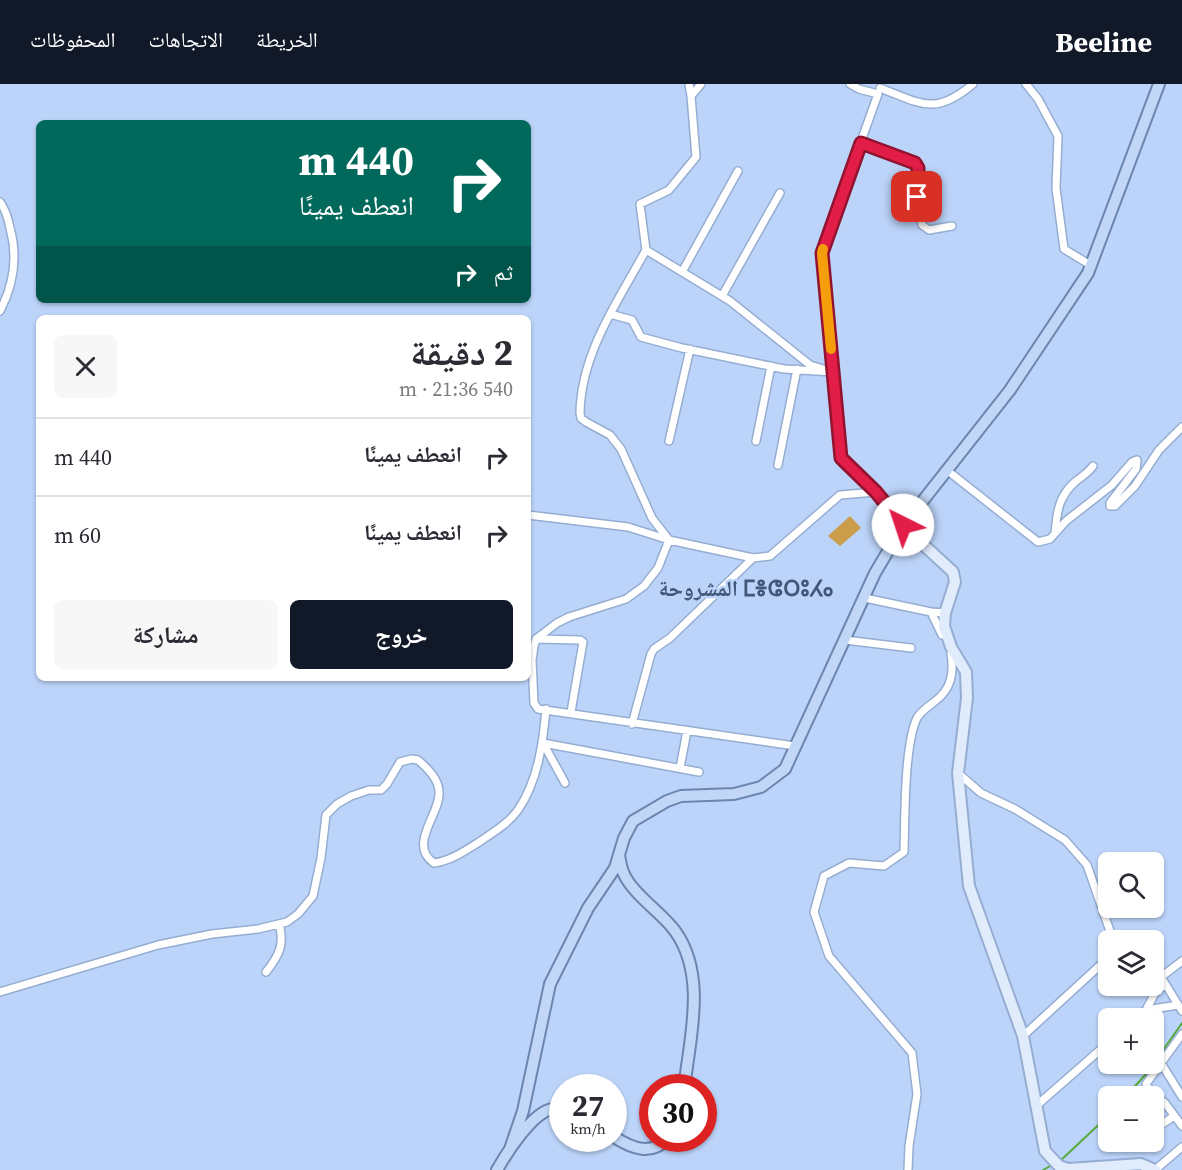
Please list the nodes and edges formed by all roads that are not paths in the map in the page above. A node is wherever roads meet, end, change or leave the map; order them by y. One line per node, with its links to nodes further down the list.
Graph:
1 (688, 84): 8 (street)
2 (701, 84): 8 (street)
3 (849, 84): 7 (street)
4 (973, 84): 7 (street)
5 (1026, 84): 15 (street)
6 (1159, 84): 15 (main road)
7 (879, 89): 9 (street)
8 (691, 96): 14 (street)
9 (861, 143): 13 (street); 23 (street)
10 (738, 171): 16 (street)
11 (780, 193): 17 (street)
12 (0, 202): 18 (street)
13 (952, 226)
14 (646, 250): 16 (street); 19 (street)
15 (1092, 266): 29 (main road)
16 (682, 272): 17 (street)
17 (722, 296): 23 (street)
18 (0, 311)
19 (610, 314): 20 (street); 34 (street)
20 (690, 349): 21 (street); 25 (street)
21 (771, 366): 22 (street); 26 (street)
22 (796, 369): 23 (street); 27 (street)
23 (833, 372): 30 (street)
24 (1182, 427): 33 (street)
25 (669, 441)
26 (756, 441)
27 (778, 465)
28 (1093, 466): 33 (street)
29 (948, 471): 32 (main road); 33 (street)
30 (876, 492): 32 (street); 35 (street)
31 (531, 515): 34 (street)
32 (903, 526): 36 (main road); 38 (main road)
33 (1055, 533)
34 (669, 540): 35 (street); 39 (street)
35 (753, 558): 44 (street)
36 (865, 598): 37 (street); 40 (main road)
37 (931, 612): 38 (street); 80 (street)
38 (945, 613): 50 (main road)
39 (536, 639): 42 (street); 43 (street)
40 (845, 640): 41 (street); 47 (main road)
41 (911, 648)
42 (546, 709): 43 (street); 46 (street)
43 (571, 712): 44 (street)
44 (632, 724): 45 (street)
45 (687, 731): 47 (street); 48 (street)
46 (543, 743): 48 (street); 51 (street); 53 (street)
47 (795, 746): 52 (main road)
48 (680, 768): 49 (street)
49 (699, 772)
50 (958, 773): 54 (street); 65 (main road)
51 (565, 783)
52 (619, 854): 69 (main road); 78 (main road)
53 (279, 924): 57 (street); 60 (street)
54 (1110, 930)
55 (1182, 961): 58 (street)
56 (1098, 967): 65 (street)
57 (266, 972)
58 (1164, 974)
59 (1165, 984): 61 (street); 62 (street)
60 (0, 992)
61 (1147, 1008)
62 (1180, 1008): 63 (street)
63 (1164, 1009)
64 (1182, 1034): 67 (street)
65 (1023, 1036): 72 (main road)
66 (1098, 1052): 72 (street)
67 (1164, 1060)
68 (1164, 1069): 71 (street)
69 (686, 1074)
70 (1154, 1074): 74 (street)
71 (1182, 1097)
72 (1036, 1106): 81 (main road)
73 (549, 1111): 78 (main road)
74 (1174, 1116): 75 (street); 76 (street)
75 (1164, 1123)
76 (1182, 1126)
77 (1182, 1147): 81 (street)
78 (510, 1149): 79 (main road)
79 (497, 1170)
80 (908, 1170)
81 (1155, 1170)

